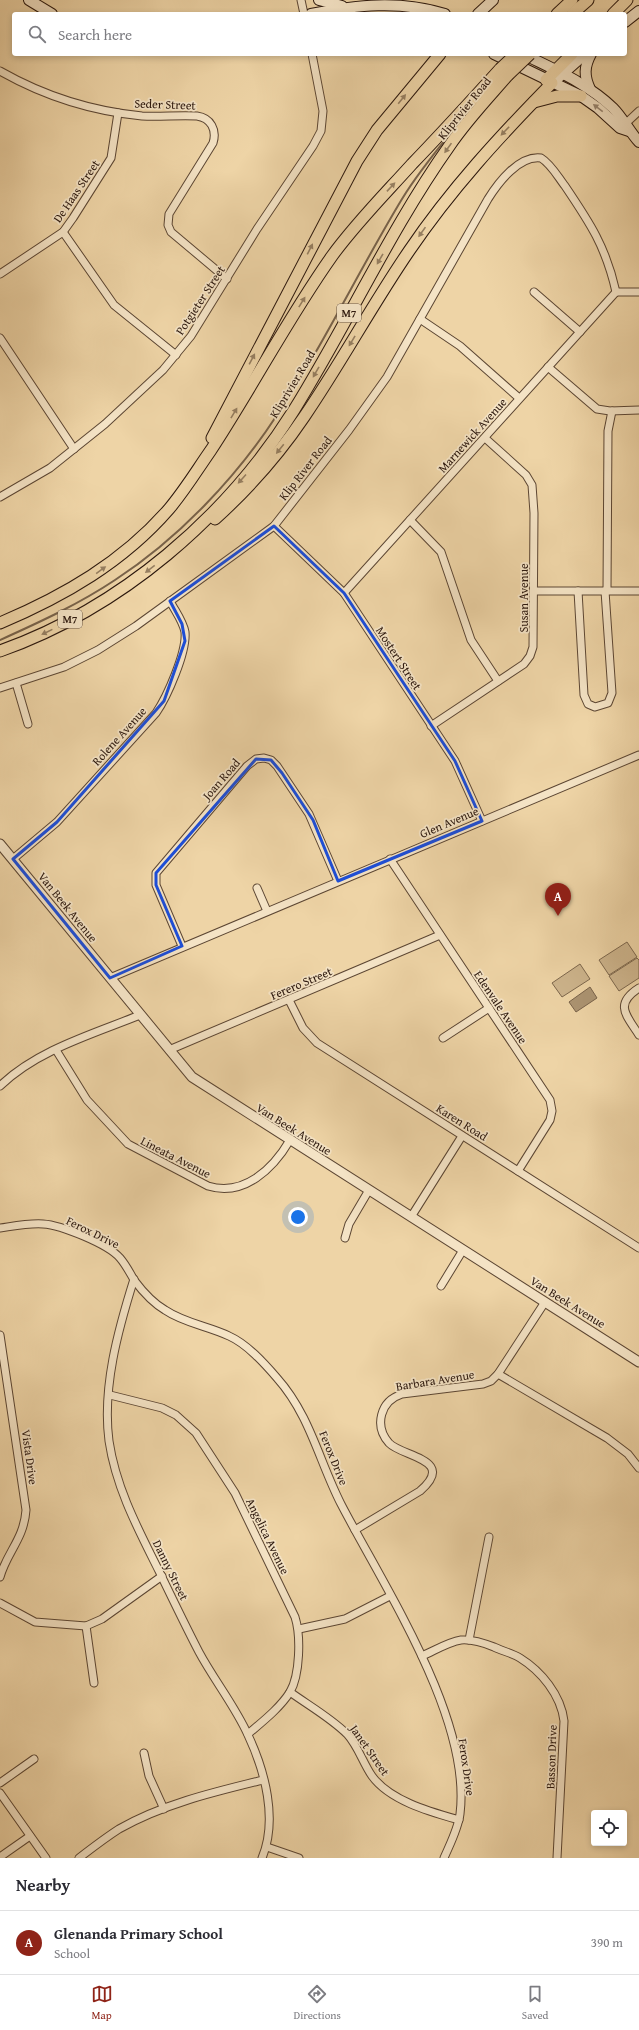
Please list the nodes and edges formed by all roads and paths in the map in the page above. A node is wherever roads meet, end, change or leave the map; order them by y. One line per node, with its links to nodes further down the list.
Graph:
1 (29, 0): 10 (main road)
2 (301, 0): 11 (street)
3 (319, 0): 8 (main road)
4 (493, 0): 14 (main road)
5 (572, 0): 15 (main road)
6 (588, 0): 16 (main road)
7 (627, 0): 17 (main road)
8 (347, 7): 12 (main road); 13 (main road)
9 (639, 11): 18 (main road)
10 (49, 12)
11 (304, 12)
12 (321, 12)
13 (438, 12)
14 (480, 12)
15 (559, 12)
16 (574, 12)
17 (615, 12)
18 (627, 20)
19 (312, 56): 40 (street, Potgieter Street)
20 (437, 56): 54 (main road, one-way to 20)
21 (495, 56): 27 (main road)
22 (520, 56): 27 (main road, Kliprivier Road / M7, bridge)
23 (527, 56): 29 (main road)
24 (571, 56): 29 (main road)
25 (582, 56): 29 (main road)
26 (590, 56): 31 (main road)
27 (504, 68): 30 (main road); 54 (main road, Kliprivier Road / M7, one-way to 27); 58 (main road, Kliprivier Road / M7, one-way to 58)
28 (0, 71): 35 (street, Seder Street)
29 (559, 72): 30 (main road); 31 (main road)
30 (549, 82): 32 (main road); 33 (main road)
31 (590, 89): 36 (main road)
32 (581, 96): 33 (main road); 36 (main road, one-way to 32)
33 (532, 103): 58 (main road, one-way to 58)
34 (639, 111): 36 (street)
35 (118, 113): 38 (street, De Haas Street); 40 (street, Seder Street)
36 (625, 127): 37 (main road)
37 (639, 142)
38 (63, 232): 39 (street, De Haas Street); 47 (street)
39 (0, 274)
40 (227, 278): 47 (street, Potgieter Street)
41 (534, 292): 45 (street)
42 (616, 292): 43 (street); 44 (street, Klip River Road); 45 (street, Marnewick Avenue)
43 (639, 292)
44 (420, 319): 49 (street); 57 (street, Klip River Road)
45 (580, 332): 48 (street, Marnewick Avenue)
46 (0, 338): 53 (street)
47 (176, 355): 53 (street, Potgieter Street)
48 (548, 367): 49 (street, Marnewick Avenue); 51 (street)
49 (519, 398): 52 (street, Marnewick Avenue)
50 (639, 410): 51 (street)
51 (612, 411): 61 (street)
52 (485, 438): 56 (street, Marnewick Avenue); 59 (street, Susan Avenue)
53 (74, 449): 55 (street, Potgieter Street)
54 (198, 469): 65 (main road, Kliprivier Road / M7, one-way to 54)
55 (0, 497)
56 (410, 520): 63 (street, Marnewick Avenue); 67 (street)
57 (274, 526): 63 (street, Mostert Street); 64 (street, Klip River Road)
58 (180, 543): 66 (main road, Kliprivier Road / M7, one-way to 66)
59 (534, 591): 60 (street); 67 (street, Susan Avenue)
60 (578, 591): 61 (street); 61 (street)
61 (606, 591): 62 (street)
62 (639, 591)
63 (344, 593): 71 (street, Mostert Street)
64 (170, 601): 68 (street, Klip River Road); 75 (street, Rolene Avenue)
65 (0, 623)
66 (0, 651)
67 (498, 681): 71 (street, Susan Avenue)
68 (16, 683): 69 (street, Klip River Road); 70 (street)
69 (0, 688)
70 (28, 724)
71 (431, 726): 73 (street, Mostert Street)
72 (639, 755): 73 (street, Glen Avenue)
73 (482, 821): 76 (street, Glen Avenue)
74 (0, 844): 75 (street, Van Beek Avenue)
75 (13, 859): 82 (street, Van Beek Avenue)
76 (390, 859): 77 (street, Glen Avenue); 80 (street, Edenvale Avenue)
77 (338, 881): 79 (street, Glen Avenue); 81 (street, Joan Road)
78 (257, 888): 79 (street)
79 (267, 910): 81 (street, Glen Avenue)
80 (440, 935): 84 (street, Ferero Street); 85 (street, Edenvale Avenue)
81 (182, 946): 82 (street, Glen Avenue)
82 (110, 978): 86 (street, Van Beek Avenue)
83 (639, 988): 87 (street)
84 (289, 1000): 90 (street, Ferero Street); 92 (street, Karen Road)
85 (489, 1008): 88 (street); 94 (street, Edenvale Avenue)
86 (140, 1014): 89 (street); 90 (street, Van Beek Avenue)
87 (639, 1035)
88 (443, 1038)
89 (56, 1050): 91 (street); 93 (street, Lineata Avenue)
90 (169, 1050): 93 (street, Van Beek Avenue)
91 (0, 1086)
92 (462, 1136): 94 (street, Karen Road); 96 (street)
93 (290, 1140): 95 (street, Van Beek Avenue)
94 (518, 1171): 99 (street, Karen Road)
95 (369, 1190): 96 (street, Van Beek Avenue); 98 (street)
96 (411, 1217): 100 (street, Van Beek Avenue)
97 (0, 1228): 101 (street, Ferox Drive)
98 (345, 1238)
99 (639, 1248)
100 (463, 1250): 102 (street); 103 (street, Van Beek Avenue)
101 (134, 1280): 107 (street, Danny Street); 109 (street, Ferox Drive)
102 (441, 1286)
103 (545, 1302): 105 (street, Van Beek Avenue); 106 (street, Barbara Avenue)
104 (0, 1336): 112 (street, Vista Drive)
105 (639, 1362)
106 (498, 1374): 108 (street); 109 (street, Barbara Avenue)
107 (110, 1395): 111 (street, Danny Street); 116 (street, Angelica Avenue)
108 (639, 1468)
109 (355, 1530): 113 (street, Ferox Drive)
110 (489, 1537): 117 (street)
111 (162, 1576): 115 (street); 121 (street, Danny Street)
112 (0, 1578)
113 (390, 1596): 116 (street); 118 (street, Ferox Drive)
114 (0, 1603): 115 (street)
115 (86, 1626): 119 (street)
116 (299, 1629): 120 (street, Angelica Avenue)
117 (469, 1640): 118 (street, Basson Drive); 137 (street, Basson Drive)
118 (422, 1656): 128 (street, Ferox Drive)
119 (94, 1683)
120 (290, 1692): 121 (street); 128 (street, Janet Street)
121 (248, 1734): 124 (street, Danny Street)
122 (144, 1753): 127 (street)
123 (34, 1760): 125 (street)
124 (264, 1780): 127 (street); 130 (street, Danny Street)
125 (0, 1783)
126 (0, 1793): 129 (street)
127 (164, 1809): 133 (street)
128 (459, 1820): 136 (street, Ferox Drive)
129 (30, 1836): 131 (street); 132 (street)
130 (267, 1846): 134 (street, Danny Street); 135 (street)
131 (0, 1857)
132 (46, 1858)
133 (79, 1858)
134 (262, 1858)
135 (299, 1858)
136 (444, 1858)
137 (557, 1858)

